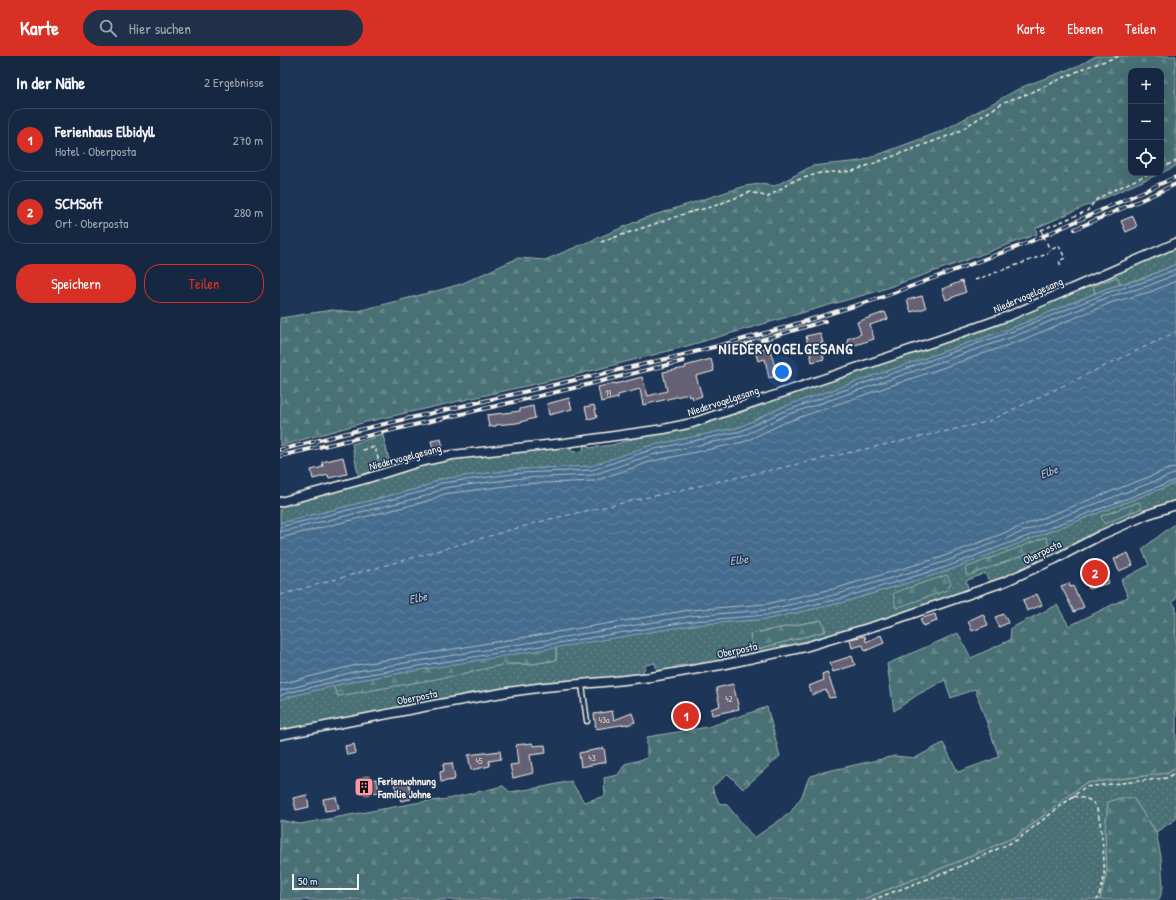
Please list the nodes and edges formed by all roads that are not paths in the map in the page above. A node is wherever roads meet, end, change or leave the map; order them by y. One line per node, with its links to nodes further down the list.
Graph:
1 (1176, 243): 2 (street, Niedervogelgesang)
2 (280, 502)
3 (1176, 505): 4 (street, Oberposta)
4 (582, 684): 5 (lane); 6 (street, Oberposta)
5 (587, 721)
6 (280, 735)

